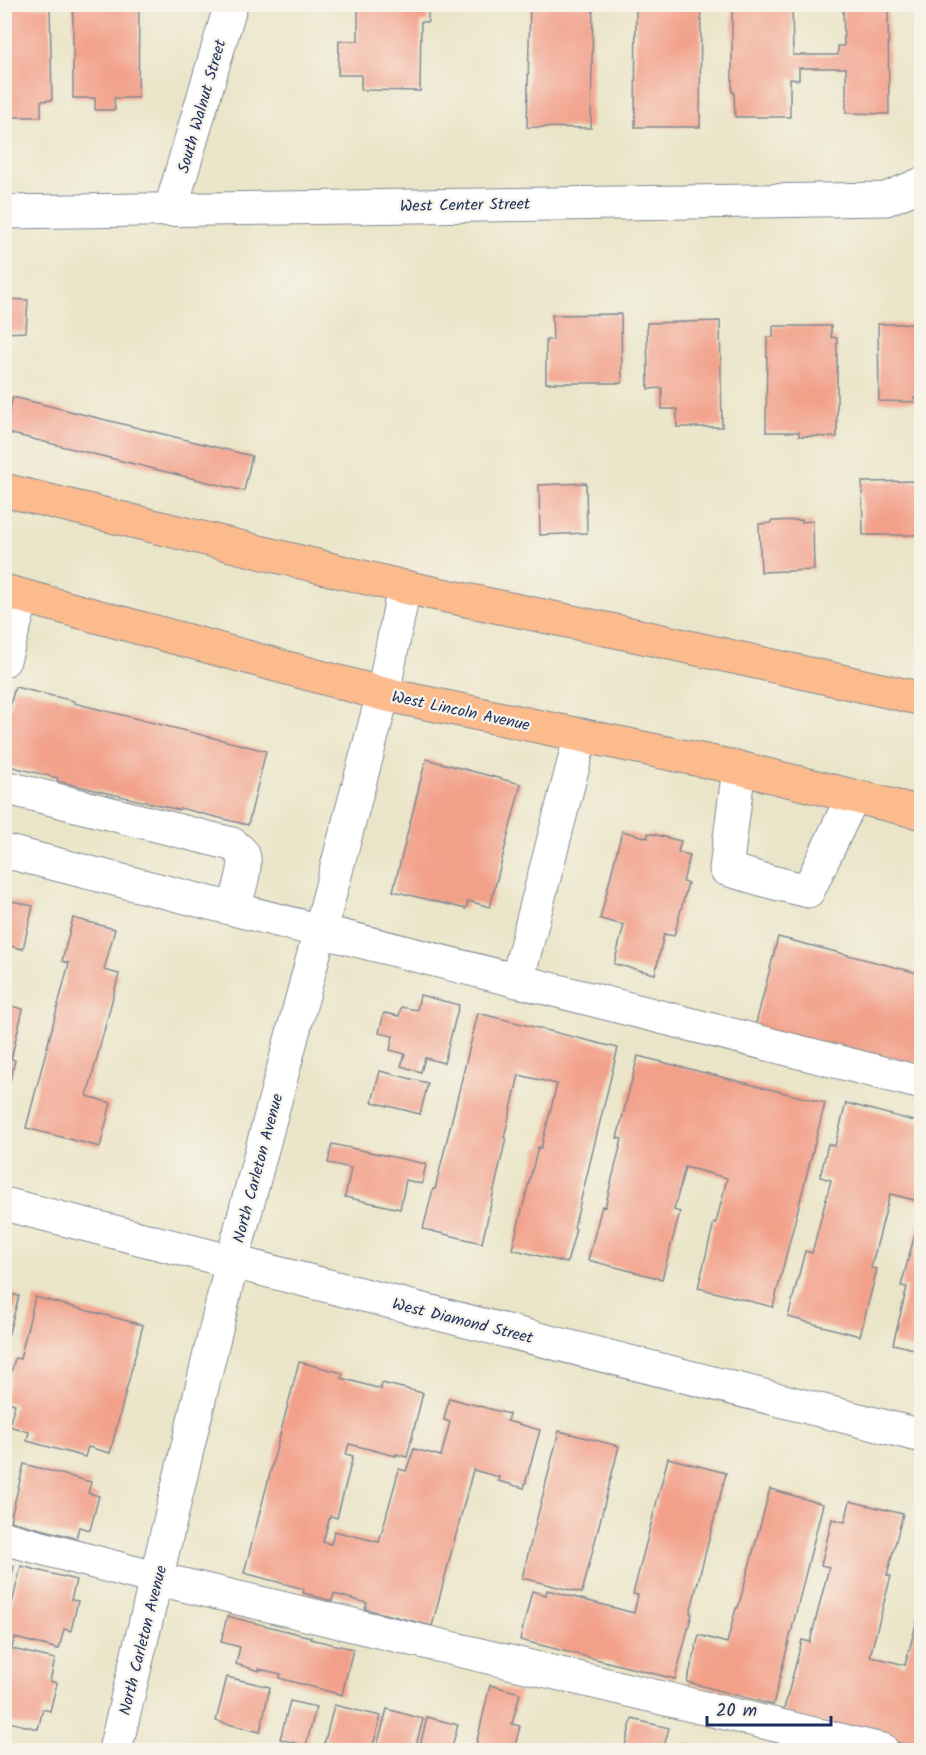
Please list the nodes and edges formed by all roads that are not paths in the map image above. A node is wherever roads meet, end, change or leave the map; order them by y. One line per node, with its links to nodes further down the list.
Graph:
1 (231, 4): 3 (street, South Walnut Street)
2 (921, 184): 3 (street, West Center Street)
3 (171, 208): 4 (street, West Center Street)
4 (4, 212)
5 (4, 490): 6 (main road)
6 (404, 587): 9 (street, North Carleton Avenue); 10 (main road)
7 (14, 593): 8 (street); 9 (main road, West Lincoln Avenue)
8 (4, 660)
9 (383, 694): 11 (main road, West Lincoln Avenue); 18 (street, North Carleton Avenue)
10 (921, 699)
11 (580, 735): 12 (main road, West Lincoln Avenue); 19 (street)
12 (739, 768): 14 (main road, West Lincoln Avenue); 14 (street)
13 (4, 787): 17 (street)
14 (853, 796): 15 (main road, West Lincoln Avenue)
15 (921, 813)
16 (4, 851): 17 (street)
17 (234, 909): 18 (street)
18 (320, 931): 19 (street); 22 (street, North Carleton Avenue)
19 (517, 981): 20 (street)
20 (921, 1083)
21 (4, 1203): 22 (street, West Diamond Street)
22 (232, 1262): 23 (street, West Diamond Street); 25 (street, North Carleton Avenue)
23 (921, 1436)
24 (4, 1538): 25 (street)
25 (158, 1579): 26 (street, North Carleton Avenue); 27 (street)
26 (115, 1750)
27 (882, 1750)

